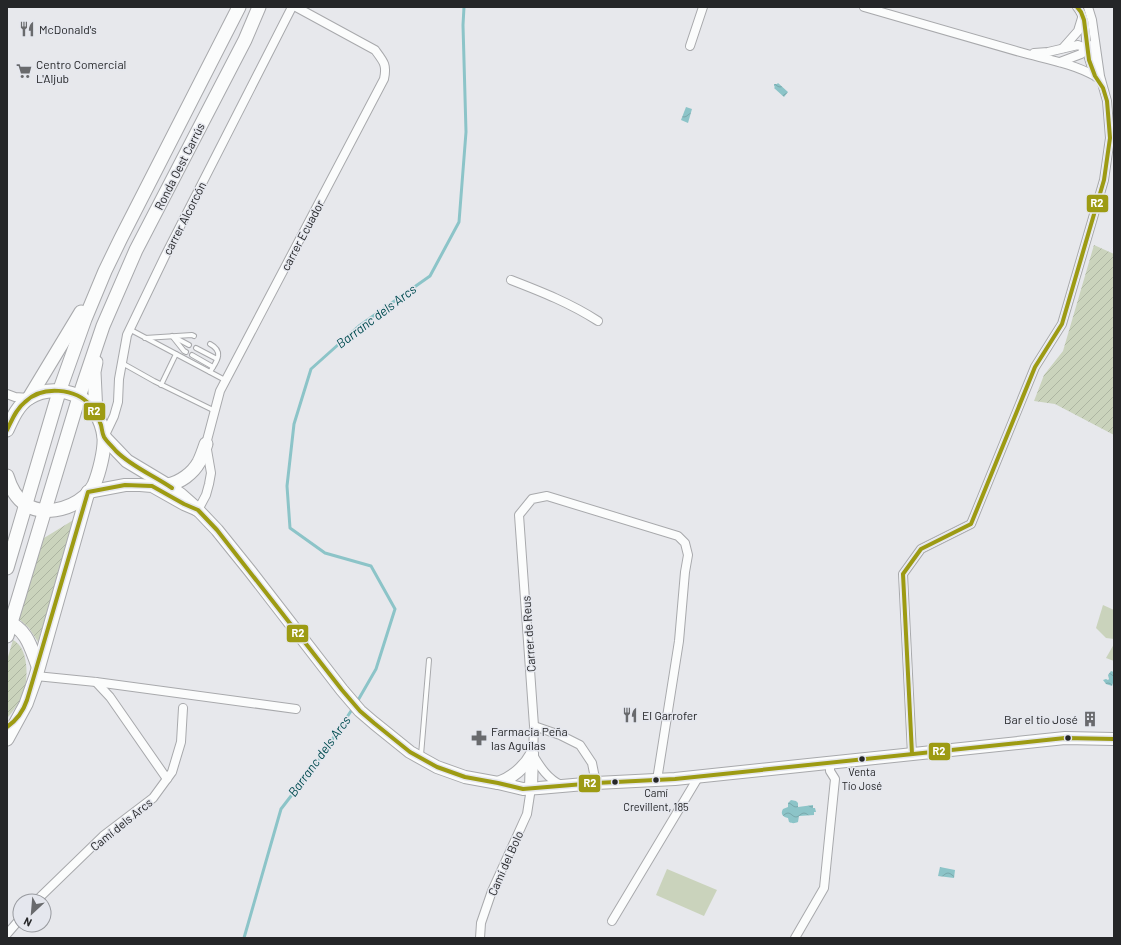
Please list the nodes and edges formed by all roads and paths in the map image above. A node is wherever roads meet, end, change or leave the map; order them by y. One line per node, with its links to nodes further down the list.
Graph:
1 (239, 7): 17 (main road, Ronda Oest Carrús)
2 (259, 7): 10 (main road, Ronda Oest Carrús)
3 (263, 7): 10 (main road)
4 (292, 7): 21 (street, carrer Alcorcón)
5 (296, 7): 35 (street, carrer Ecuador)
6 (703, 7): 11 (street)
7 (864, 7): 14 (street)
8 (1082, 9): 9 (street); 12 (street); 13 (street)
9 (1094, 37): 13 (street); 16 (street)
10 (245, 40): 20 (main road, Ronda Oest Carrús)
11 (690, 46)
12 (1063, 48): 13 (street); 14 (street)
13 (1087, 49): 15 (street); 16 (street)
14 (1024, 53): 15 (street)
15 (1060, 62): 16 (street)
16 (1097, 72): 67 (street)
17 (105, 270): 37 (main road, Ronda Oest Carrús); 40 (main road, Ronda Oest Carrús)
18 (511, 280): 19 (street)
19 (598, 321)
20 (103, 326): 39 (main road, Ronda Oest Carrús); 42 (main road, Ronda Oest Carrús)
21 (129, 329): 24 (lane); 32 (street, carrer Alcorcón)
22 (172, 336): 23 (lane); 24 (lane); 26 (lane); 28 (lane)
23 (194, 336)
24 (145, 338): 29 (lane)
25 (210, 344): 31 (lane)
26 (189, 345)
27 (196, 348): 31 (lane)
28 (186, 352)
29 (176, 354): 34 (lane); 36 (lane)
30 (192, 355): 33 (lane)
31 (217, 359): 33 (lane)
32 (122, 363): 36 (lane); 44 (street, carrer Alcorcón)
33 (213, 367): 34 (lane)
34 (210, 372): 35 (lane)
35 (226, 380): 41 (street, carrer Ecuador)
36 (161, 385): 41 (lane)
37 (59, 392): 39 (main road, Ronda Oest Carrús); 40 (main road, Ronda Oest Carrús); 50 (main road, Ronda Oest Carrús)
38 (7, 394): 40 (street)
39 (79, 397): 42 (main road, Ronda Oest Carrús); 52 (main road, Ronda Oest Carrús)
40 (29, 398): 43 (main road, Ronda Oest Carrús)
41 (215, 411): 45 (street, carrer Ecuador)
42 (96, 414): 44 (main road, Ronda Oest Carrús)
43 (7, 430)
44 (104, 437): 47 (main road); 48 (main road, Ronda Oest Carrús)
45 (206, 444): 47 (main road); 51 (street, carrer Ecuador)
46 (7, 476): 50 (main road)
47 (167, 485): 51 (main road)
48 (88, 492): 51 (street); 52 (main road, Ronda Oest Carrús); 57 (main road, Ronda Oest Carrús)
49 (7, 497): 50 (main road)
50 (26, 505): 52 (main road, Ronda Oest Carrús); 53 (main road, Ronda Oest Carrús)
51 (198, 510): 68 (street)
52 (45, 511): 54 (main road, Ronda Oest Carrús)
53 (7, 568)
54 (9, 622): 55 (main road, Ronda Oest Carrús); 57 (main road)
55 (7, 636)
56 (429, 660): 68 (lane)
57 (37, 671): 58 (street); 61 (main road, Ronda Oest Carrús)
58 (96, 682): 60 (street); 71 (street)
59 (183, 708): 71 (street, Camí dels Arcs)
60 (296, 709)
61 (19, 717): 63 (main road, Ronda Oest Carrús); 64 (main road, Ronda Oest Carrús)
62 (534, 726): 66 (street, Carrer de Reus); 72 (street, Carrer de Reus); 74 (street)
63 (7, 727)
64 (7, 739)
65 (1114, 739): 67 (street)
66 (532, 754): 73 (street); 75 (street); 76 (street)
67 (912, 754): 69 (street)
68 (421, 758): 73 (street)
69 (830, 763): 70 (street); 80 (street)
70 (699, 776): 72 (street); 78 (street)
71 (167, 779): 77 (street, Camí dels Arcs)
72 (657, 780): 74 (street)
73 (498, 783): 76 (street)
74 (596, 783): 75 (street)
75 (563, 786): 76 (street)
76 (535, 788): 79 (street, Camí del Bolo)
77 (44, 893)
78 (612, 921)
79 (480, 938)
80 (794, 938)

